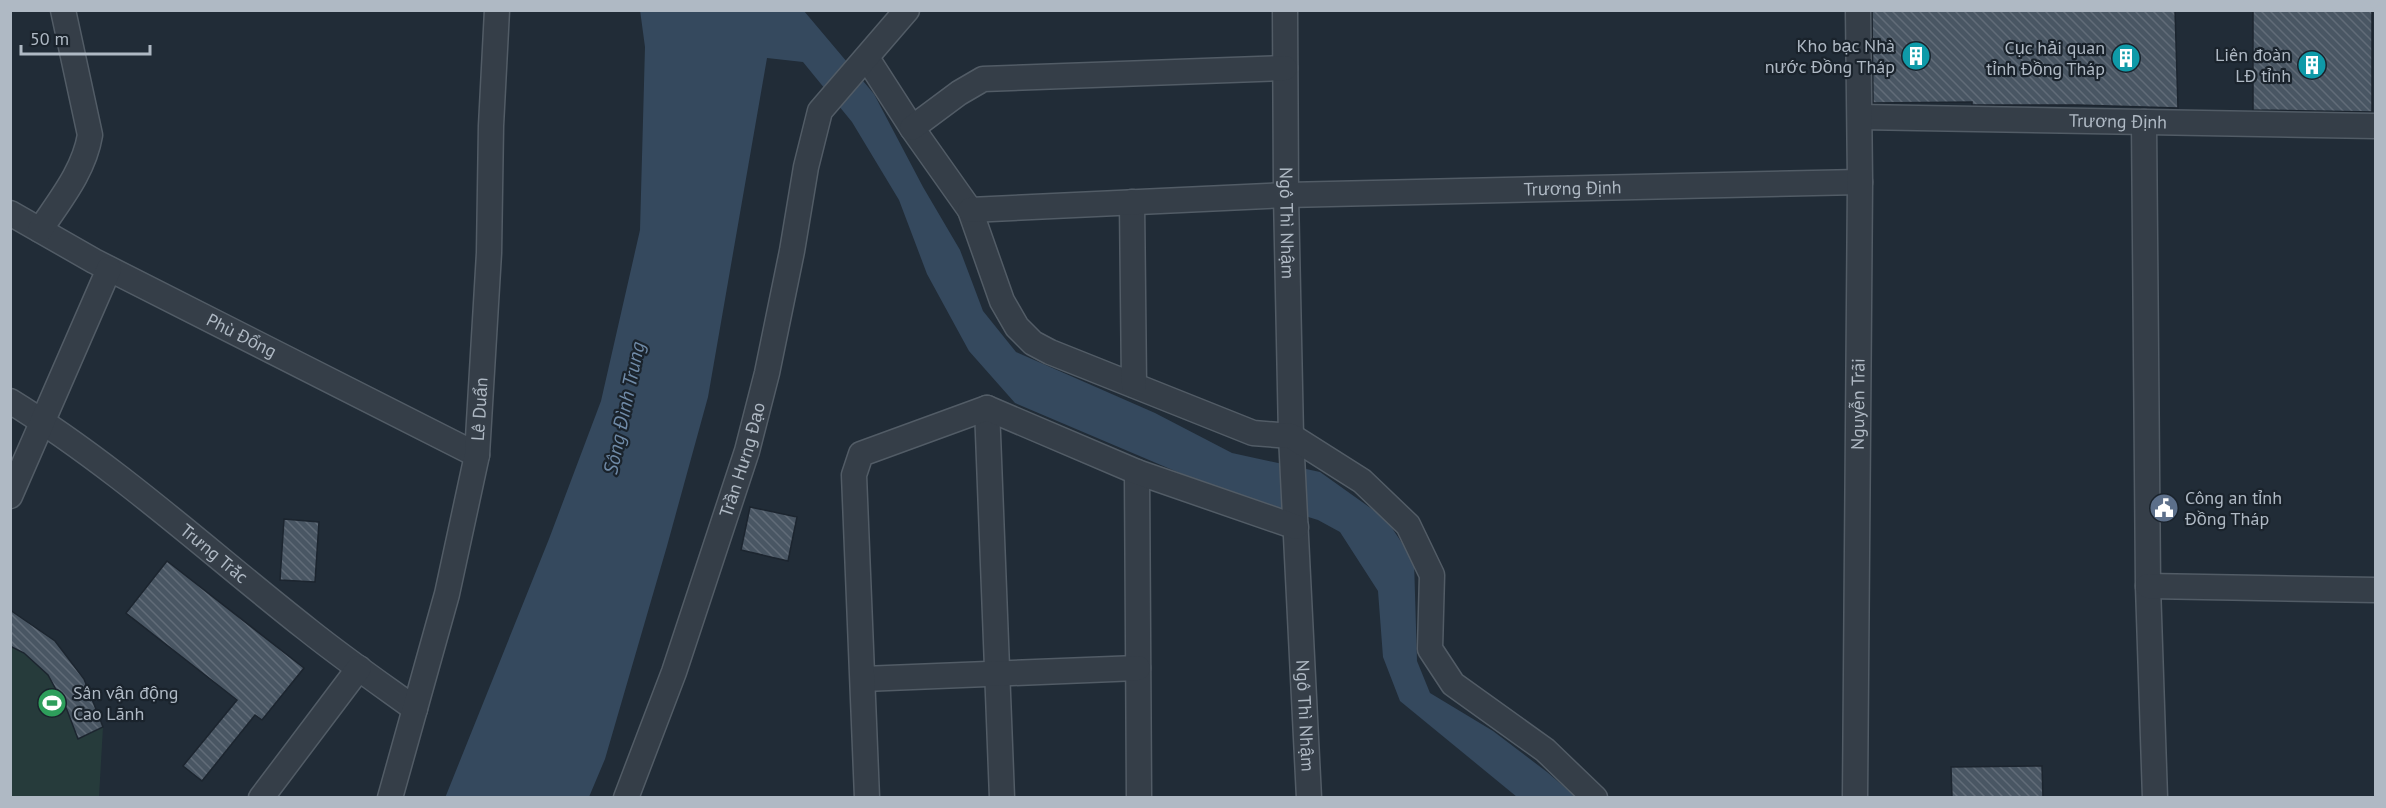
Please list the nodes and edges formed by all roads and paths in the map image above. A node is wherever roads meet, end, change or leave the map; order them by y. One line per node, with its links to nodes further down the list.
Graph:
1 (63, 10): 17 (street)
2 (497, 10): 24 (street, Lê Duẩn)
3 (907, 10): 6 (street)
4 (1286, 10): 7 (street, Ngô Thì Nhậm)
5 (1858, 10): 8 (street, Nguyễn Trãi)
6 (867, 58): 11 (street); 37 (street, Trần Hưng Đạo)
7 (1285, 68): 11 (street); 13 (street, Ngô Thì Nhậm)
8 (1860, 117): 9 (street, Trương Định); 12 (street, Nguyễn Trãi)
9 (2144, 122): 10 (street, Trương Định); 28 (street)
10 (2376, 126)
11 (912, 128): 15 (street)
12 (1860, 182): 13 (street, Trương Định); 43 (street, Nguyễn Trãi)
13 (1286, 195): 14 (street, Trương Định); 23 (street, Ngô Thì Nhậm)
14 (1132, 202): 15 (street, Trương Định); 19 (street)
15 (970, 210): 19 (street)
16 (10, 213): 17 (street, Phù Đổng)
17 (40, 230): 18 (street, Phù Đổng)
18 (109, 269): 22 (street); 24 (street, Phù Đổng)
19 (1134, 386): 23 (street)
20 (10, 401): 22 (street, Trưng Trắc)
21 (987, 408): 25 (street); 32 (street); 33 (street)
22 (44, 423): 26 (street); 30 (street, Trưng Trắc)
23 (1291, 436): 27 (street, Ngô Thì Nhậm); 42 (street)
24 (477, 455): 34 (street, Lê Duẩn)
25 (1137, 472): 27 (street); 31 (street)
26 (10, 496)
27 (1296, 527): 41 (street, Ngô Thì Nhậm)
28 (2148, 586): 29 (street); 44 (street)
29 (2376, 590)
30 (359, 668): 34 (street, Trưng Trắc); 35 (street)
31 (1138, 668): 32 (street); 40 (street)
32 (998, 674): 33 (street); 39 (street)
33 (863, 679): 38 (street)
34 (415, 709): 36 (street, Lê Duẩn)
35 (261, 798)
36 (390, 798)
37 (626, 798)
38 (867, 798)
39 (1002, 798)
40 (1138, 798)
41 (1309, 798)
42 (1595, 798)
43 (1855, 798)
44 (2155, 798)

